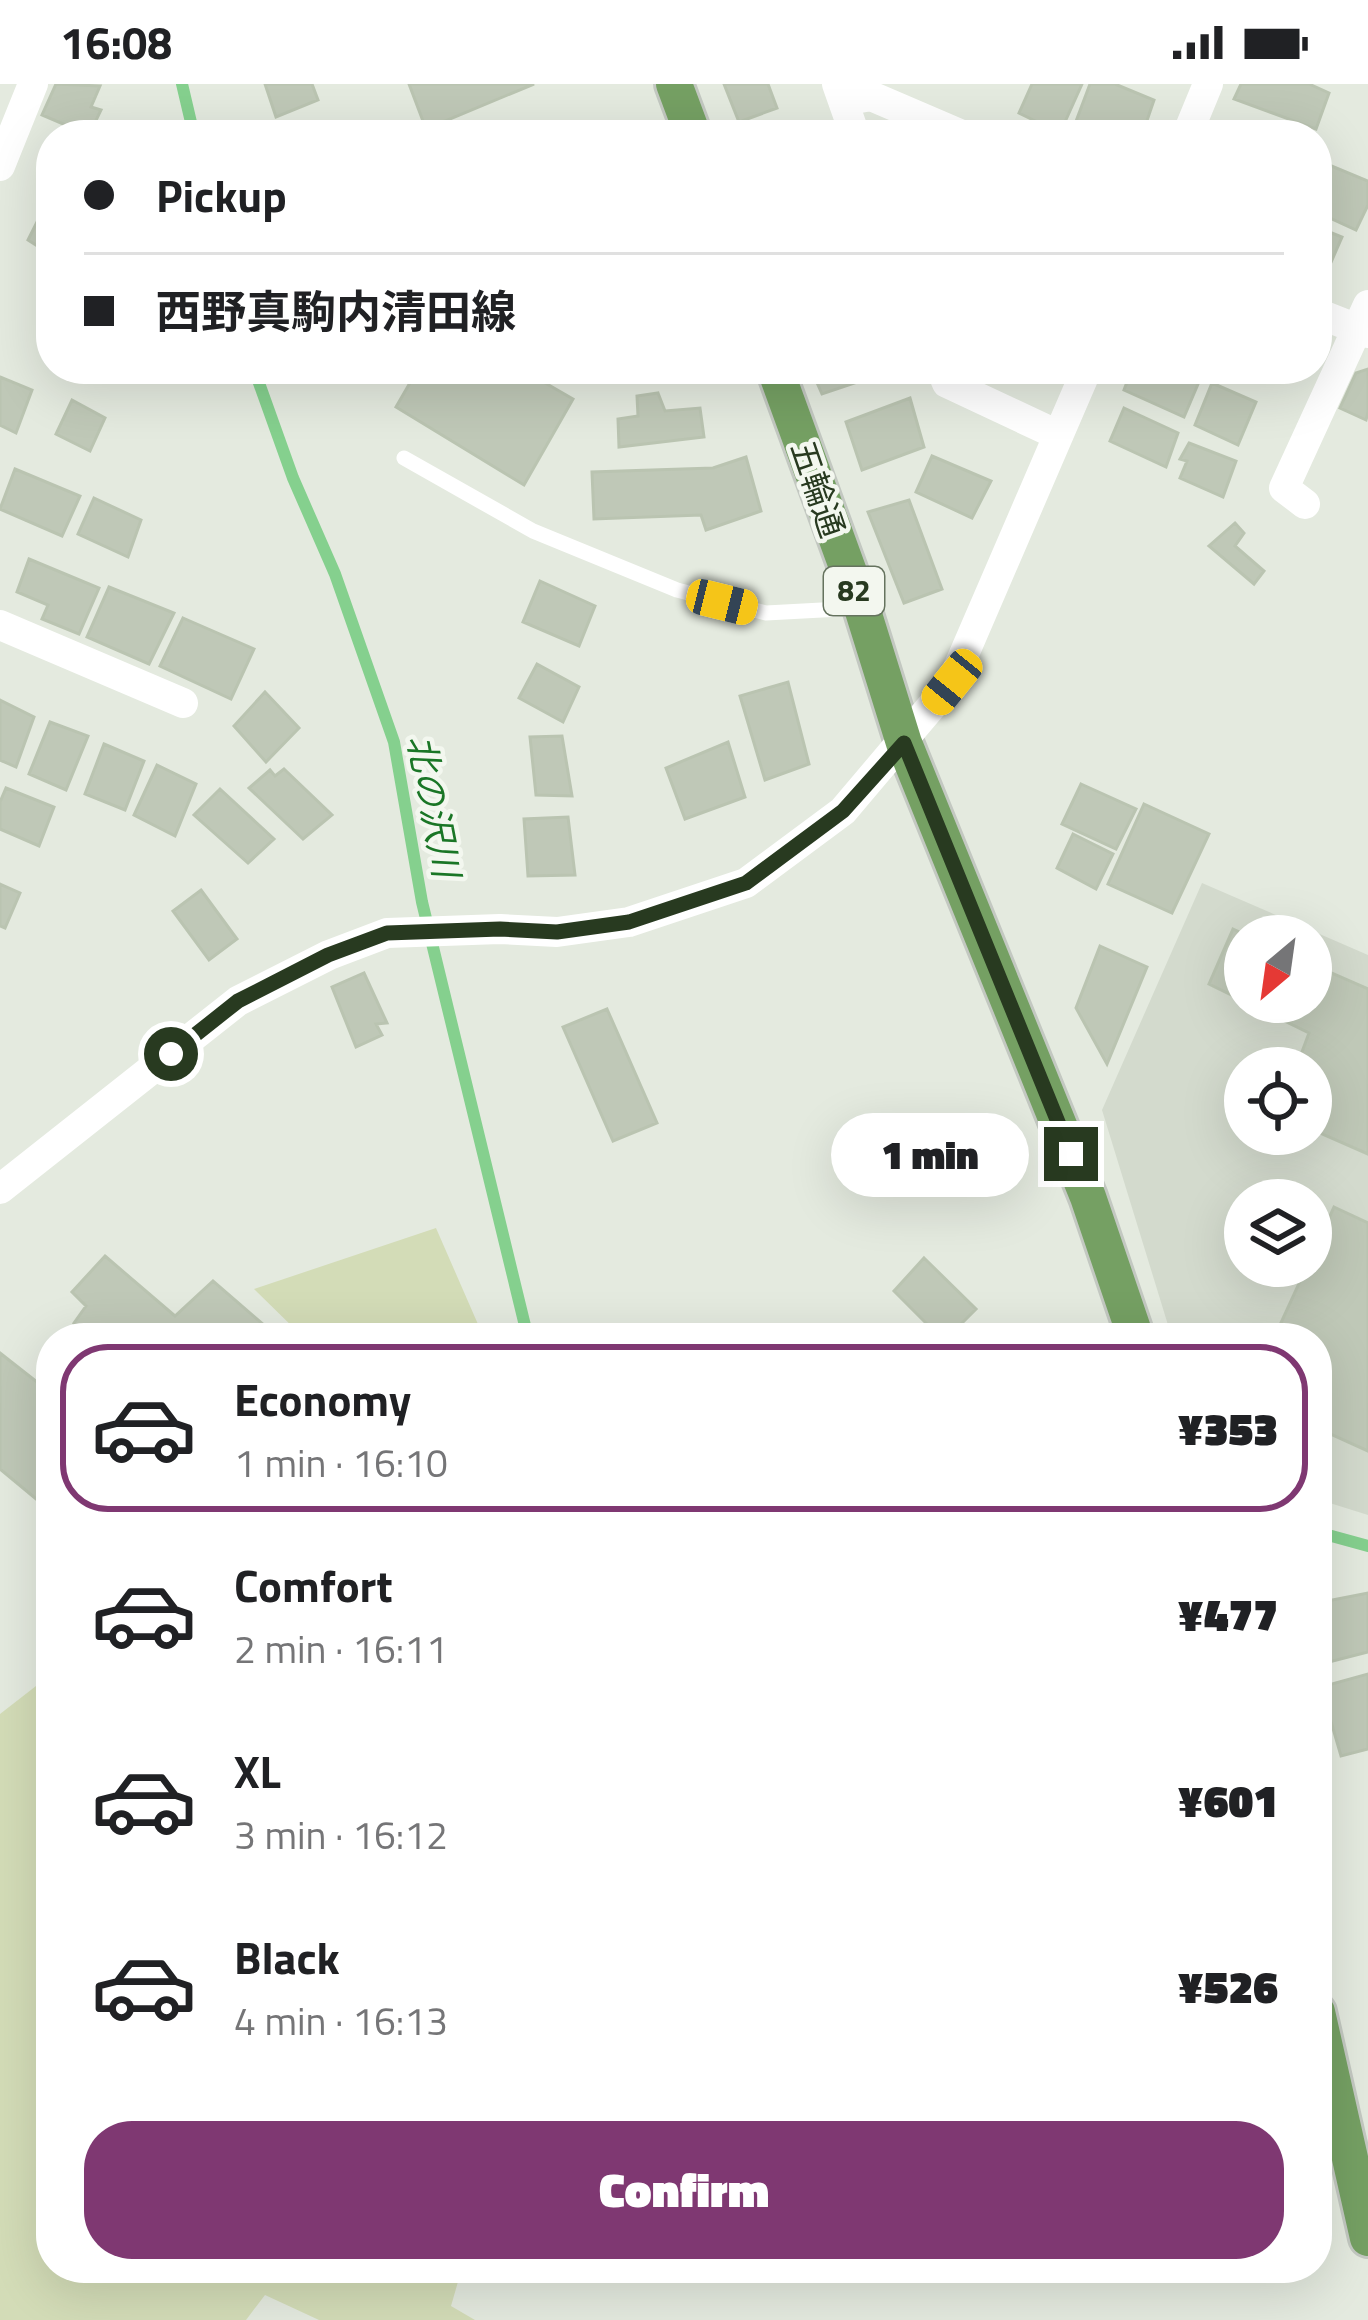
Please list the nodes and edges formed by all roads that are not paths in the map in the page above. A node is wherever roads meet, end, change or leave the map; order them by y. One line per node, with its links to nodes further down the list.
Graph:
1 (33, 84): 8 (street)
2 (674, 84): 5 (main road)
3 (1208, 84): 7 (street)
4 (840, 93): 6 (street)
5 (687, 120)
6 (926, 120)
7 (1193, 120)
8 (0, 166)
9 (1332, 316): 10 (street)
10 (1365, 322): 16 (street)
11 (781, 384): 17 (main road, 五輪通 / 82)
12 (949, 384): 14 (street)
13 (1080, 384): 14 (street)
14 (1058, 435): 20 (street)
15 (404, 458): 17 (lane)
16 (1305, 505)
17 (862, 608): 20 (main road, 五輪通 / 82)
18 (0, 626): 19 (street)
19 (183, 703)
20 (904, 743): 21 (street); 22 (main road, 五輪通 / 82)
21 (8, 1173)
22 (1131, 1323)
23 (1332, 2078): 24 (main road)
24 (1368, 2238)

